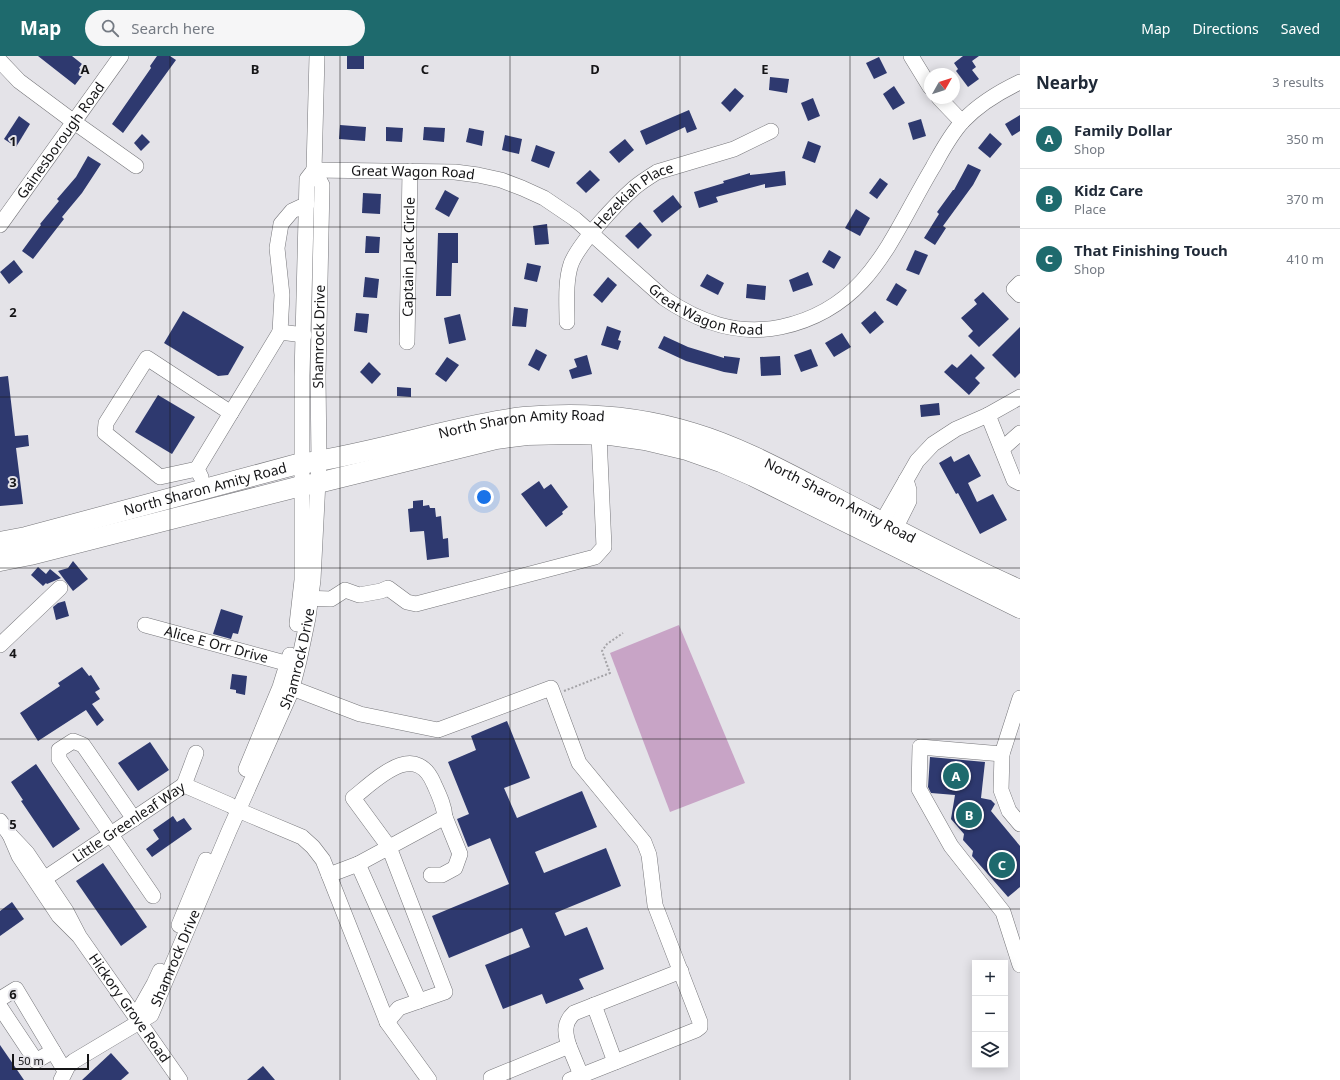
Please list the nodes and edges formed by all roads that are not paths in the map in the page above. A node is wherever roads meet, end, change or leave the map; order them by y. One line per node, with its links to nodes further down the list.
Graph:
1 (121, 56): 8 (street, Gainesborough Road)
2 (317, 56): 12 (street, Shamrock Drive)
3 (911, 56): 5 (street)
4 (0, 62): 8 (street)
5 (924, 77)
6 (1020, 82): 9 (street, Great Wagon Road)
7 (945, 104): 9 (street)
8 (74, 122): 11 (street); 15 (street, Gainesborough Road)
9 (962, 122): 16 (street, Great Wagon Road)
10 (771, 131): 16 (street, Hezekiah Place)
11 (136, 166)
12 (314, 170): 13 (street, Great Wagon Road); 14 (street, Shamrock Drive); 29 (street, Shamrock Drive)
13 (410, 171): 16 (street, Great Wagon Road); 22 (street, Captain Jack Circle)
14 (307, 204): 20 (street); 21 (street, Shamrock Drive)
15 (0, 225)
16 (592, 234): 19 (street, Hezekiah Place)
17 (1020, 283): 18 (street)
18 (1020, 295)
19 (567, 322)
20 (280, 332): 21 (street); 24 (street)
21 (304, 335): 29 (street, Shamrock Drive)
22 (407, 342)
23 (1020, 397): 25 (street)
24 (231, 413): 30 (street); 31 (street)
25 (988, 415): 28 (street); 37 (street)
26 (1020, 433): 28 (street)
27 (599, 435): 33 (main road, North Sharon Amity Road); 35 (main road, North Sharon Amity Road); 42 (street)
28 (1002, 449): 32 (street)
29 (310, 462): 33 (street, Shamrock Drive); 34 (main road, North Sharon Amity Road); 37 (main road, North Sharon Amity Road)
30 (197, 469): 31 (street); 34 (street)
31 (160, 477): 36 (street)
32 (1020, 483)
33 (310, 484): 39 (main road, North Sharon Amity Road); 42 (street, Shamrock Drive)
34 (208, 488): 36 (main road, North Sharon Amity Road)
35 (804, 501): 37 (main road); 43 (main road, North Sharon Amity Road)
36 (153, 503): 38 (main road, North Sharon Amity Road)
37 (888, 525): 41 (main road, North Sharon Amity Road)
38 (0, 542)
39 (0, 561)
40 (60, 588): 45 (street)
41 (1020, 590)
42 (306, 598): 46 (street, Shamrock Drive); 47 (street, Shamrock Drive)
43 (1020, 608)
44 (145, 625): 46 (street, Alice E Orr Drive)
45 (0, 645)
46 (288, 664): 53 (street, Shamrock Drive)
47 (292, 688): 53 (street, Shamrock Drive); 68 (street)
48 (1020, 698): 49 (street)
49 (1016, 722): 51 (street)
50 (196, 753): 52 (street)
51 (1002, 754): 57 (street); 67 (street)
52 (184, 785): 53 (street, Little Greenleaf Way); 55 (street, Little Greenleaf Way)
53 (234, 807): 62 (street, Little Greenleaf Way); 73 (street, Shamrock Drive)
54 (445, 817): 60 (street); 60 (street); 63 (street)
55 (134, 819): 59 (street, Little Greenleaf Way); 59 (street)
56 (0, 821): 58 (street, Hickory Grove Road)
57 (1020, 824)
58 (10, 835): 64 (street, Hickory Grove Road); 66 (street, Hickory Grove Road)
59 (110, 835): 64 (street, Little Greenleaf Way); 65 (street)
60 (389, 847): 61 (street); 70 (street)
61 (358, 864): 62 (street); 70 (street)
62 (329, 876): 74 (street, Little Greenleaf Way)
63 (431, 876)
64 (44, 879): 66 (street, Hickory Grove Road)
65 (152, 896)
66 (79, 936): 73 (street, Hickory Grove Road)
67 (1020, 966)
68 (681, 971): 71 (street); 77 (street)
69 (0, 999): 76 (street)
70 (419, 1001): 74 (street)
71 (594, 1005): 75 (street); 77 (street)
72 (0, 1007): 76 (street)
73 (139, 1021): 78 (street); 80 (street, Hickory Grove Road)
74 (387, 1022): 81 (street, Little Greenleaf Way)
75 (569, 1046): 79 (street); 82 (street)
76 (53, 1051): 78 (street)
77 (615, 1062): 79 (street)
78 (63, 1075)
79 (576, 1078)
80 (180, 1080)
81 (429, 1080)
82 (491, 1080)

